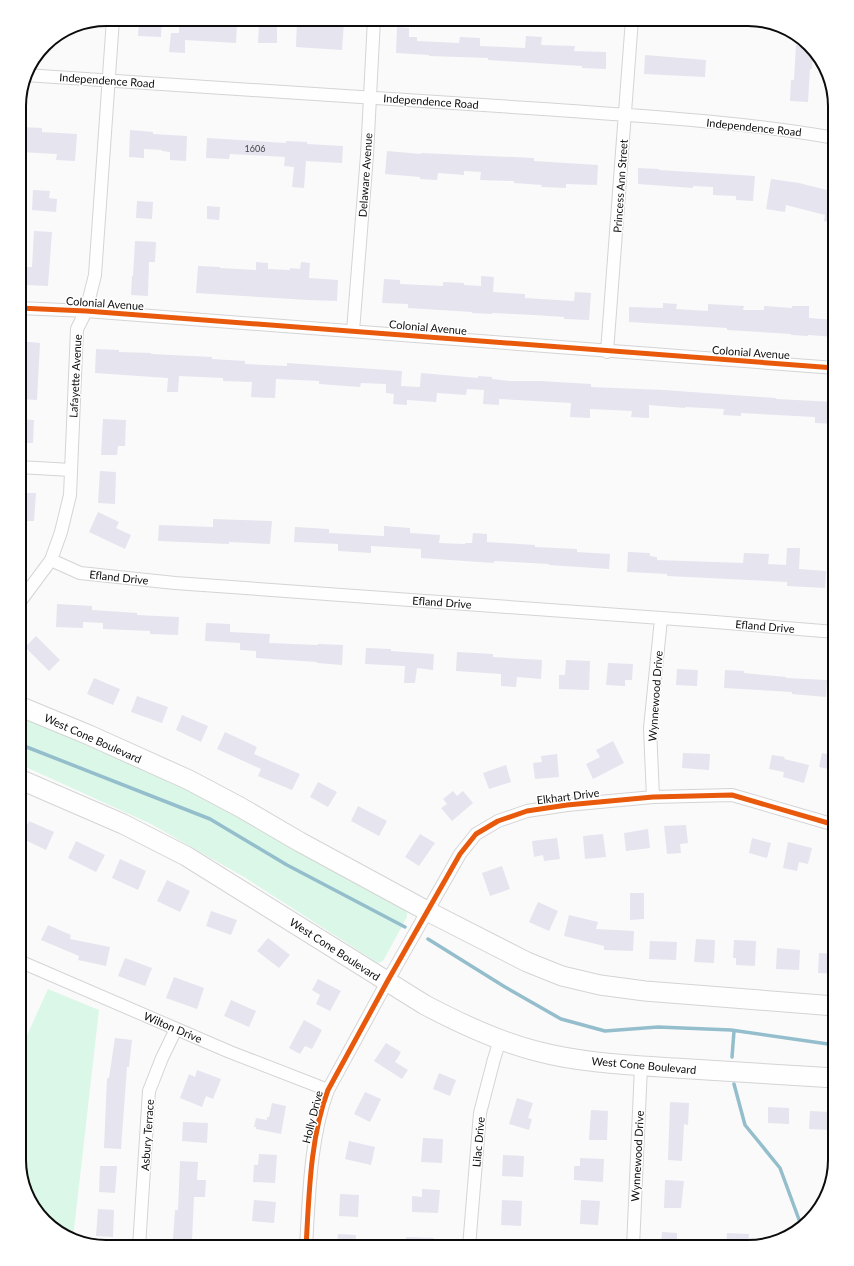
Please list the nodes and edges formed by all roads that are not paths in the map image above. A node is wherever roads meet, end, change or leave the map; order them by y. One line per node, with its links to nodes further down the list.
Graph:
1 (112, 26): 5 (street, Lafayette Avenue)
2 (374, 26): 6 (street, Delaware Avenue)
3 (631, 26): 7 (street, Princess Ann Street)
4 (32, 76): 5 (street, Independence Road)
5 (108, 81): 6 (street, Independence Road); 10 (street, Lafayette Avenue)
6 (370, 97): 7 (street, Independence Road); 11 (street, Delaware Avenue)
7 (625, 115): 8 (street, Independence Road); 12 (street, Princess Ann Street)
8 (828, 137)
9 (26, 308): 10 (street, Colonial Avenue)
10 (86, 311): 11 (street, Colonial Avenue); 15 (street, Lafayette Avenue)
11 (353, 331): 12 (street, Colonial Avenue)
12 (607, 352): 13 (street, Colonial Avenue)
13 (828, 368)
14 (26, 467): 15 (street)
15 (71, 470): 16 (street, Lafayette Avenue)
16 (52, 560): 17 (street, Lafayette Avenue); 18 (street, Efland Drive)
17 (26, 594)
18 (661, 619): 19 (street, Efland Drive); 22 (street, Wynnewood Drive)
19 (828, 631)
20 (26, 709): 24 (main road, West Cone Boulevard)
21 (26, 782): 26 (main road, West Cone Boulevard)
22 (653, 797): 23 (street, Elkhart Drive); 24 (street, Elkhart Drive)
23 (828, 823)
24 (427, 911): 26 (street, Elkhart Drive); 27 (main road, West Cone Boulevard)
25 (26, 964): 28 (street, Wilton Drive)
26 (387, 982): 29 (main road, West Cone Boulevard); 32 (street, Holly Drive)
27 (828, 1005)
28 (176, 1028): 32 (street, Wilton Drive); 33 (street, Asbury Terrace)
29 (500, 1040): 30 (main road, West Cone Boulevard); 35 (street, Lilac Drive)
30 (641, 1066): 31 (main road, West Cone Boulevard); 36 (street, Wynnewood Drive)
31 (828, 1078)
32 (328, 1090): 34 (street, Holly Drive)
33 (139, 1240)
34 (306, 1240)
35 (470, 1240)
36 (633, 1240)

